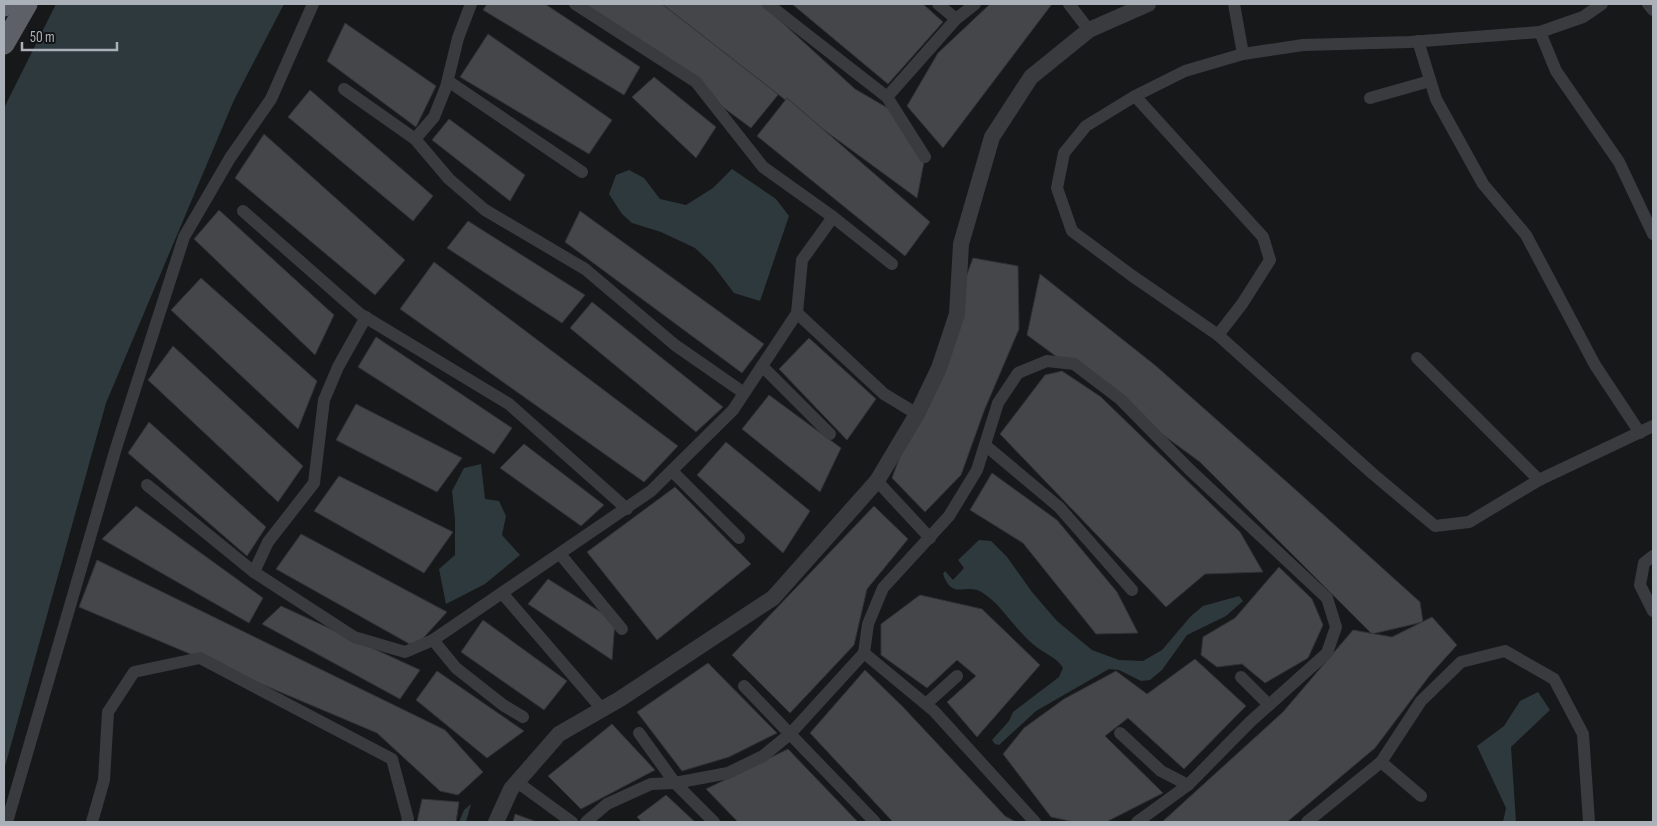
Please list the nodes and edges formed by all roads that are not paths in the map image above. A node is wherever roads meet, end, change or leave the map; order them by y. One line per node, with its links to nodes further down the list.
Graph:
1 (27, 4): 18 (highway)
2 (313, 4): 75 (street)
3 (471, 4): 20 (street)
4 (575, 4): 30 (street)
5 (768, 4): 24 (street)
6 (938, 4): 14 (street)
7 (975, 4): 14 (street)
8 (1069, 4): 15 (street)
9 (1148, 4): 15 (street)
10 (1234, 4): 19 (street)
11 (1602, 4): 16 (street)
12 (1648, 4): 13 (street)
13 (1653, 10)
14 (956, 19): 24 (street)
15 (1089, 30): 39 (street)
16 (1540, 32): 17 (street); 31 (street)
17 (1418, 41): 19 (street); 21 (street)
18 (4, 44)
19 (1243, 54): 23 (street)
20 (448, 81): 26 (street); 28 (street)
21 (1430, 81): 25 (street); 41 (street)
22 (344, 89): 26 (street)
23 (1135, 96): 35 (street); 35 (street)
24 (887, 97): 27 (street)
25 (1370, 98)
26 (415, 139): 38 (street)
27 (925, 157)
28 (582, 172)
29 (243, 211): 34 (street)
30 (833, 217): 32 (street); 33 (street)
31 (1653, 234)
32 (892, 264)
33 (797, 313): 37 (street); 39 (street)
34 (366, 317): 48 (street); 53 (street)
35 (1218, 335): 45 (street)
36 (1417, 358): 45 (street)
37 (762, 366): 38 (street); 42 (street)
38 (744, 393): 44 (street)
39 (917, 414): 46 (street)
40 (1653, 426): 41 (street)
41 (1640, 433): 45 (street)
42 (830, 434)
43 (985, 445): 50 (street); 54 (street); 64 (street)
44 (672, 471): 48 (street); 49 (street)
45 (1539, 480)
46 (877, 481): 50 (street); 65 (street)
47 (146, 485): 53 (street)
48 (626, 508): 51 (street)
49 (739, 538)
50 (930, 538): 59 (street)
51 (560, 554): 55 (street); 57 (street)
52 (1653, 556): 56 (street)
53 (254, 572): 58 (street)
54 (1132, 590)
55 (502, 593): 58 (street); 65 (street)
56 (1653, 611)
57 (622, 628)
58 (433, 640): 66 (street)
59 (864, 653): 63 (street); 69 (street)
60 (957, 676): 63 (street)
61 (1241, 677): 64 (street)
62 (744, 686): 69 (street)
63 (926, 704): 83 (street)
64 (1269, 705): 73 (street)
65 (602, 709): 71 (street)
66 (524, 717)
67 (639, 733): 72 (street)
68 (1120, 733): 73 (street)
69 (790, 734): 72 (street); 82 (street)
70 (1381, 762): 74 (street); 85 (street); 86 (street)
71 (517, 782): 78 (street); 79 (street)
72 (675, 782): 80 (street); 81 (street)
73 (1188, 785): 84 (street)
74 (1421, 796)
75 (7, 822)
76 (92, 822): 77 (street)
77 (407, 822)
78 (496, 822)
79 (572, 822)
80 (586, 822)
81 (714, 822)
82 (876, 822)
83 (1035, 822)
84 (1137, 822)
85 (1307, 822)
86 (1588, 822)

